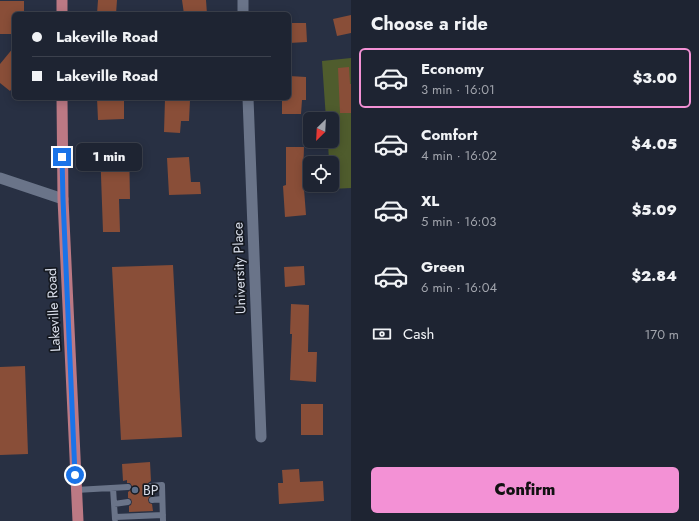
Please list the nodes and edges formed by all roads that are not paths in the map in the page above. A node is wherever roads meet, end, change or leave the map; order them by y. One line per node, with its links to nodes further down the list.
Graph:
1 (62, 0): 3 (main road)
2 (243, 0): 4 (street)
3 (62, 12)
4 (243, 12)
5 (62, 100): 8 (main road, Lakeville Road)
6 (248, 100): 9 (street, University Place)
7 (0, 178): 8 (street)
8 (63, 199): 13 (main road, Lakeville Road)
9 (261, 438)
10 (152, 486): 14 (lane)
11 (128, 487): 12 (lane)
12 (113, 488): 13 (lane); 17 (lane)
13 (76, 490): 20 (main road, Lakeville Road)
14 (162, 499): 15 (lane); 18 (lane)
15 (152, 500)
16 (128, 502): 17 (lane)
17 (114, 504): 19 (lane)
18 (163, 518): 19 (lane)
19 (115, 519)
20 (78, 521)

